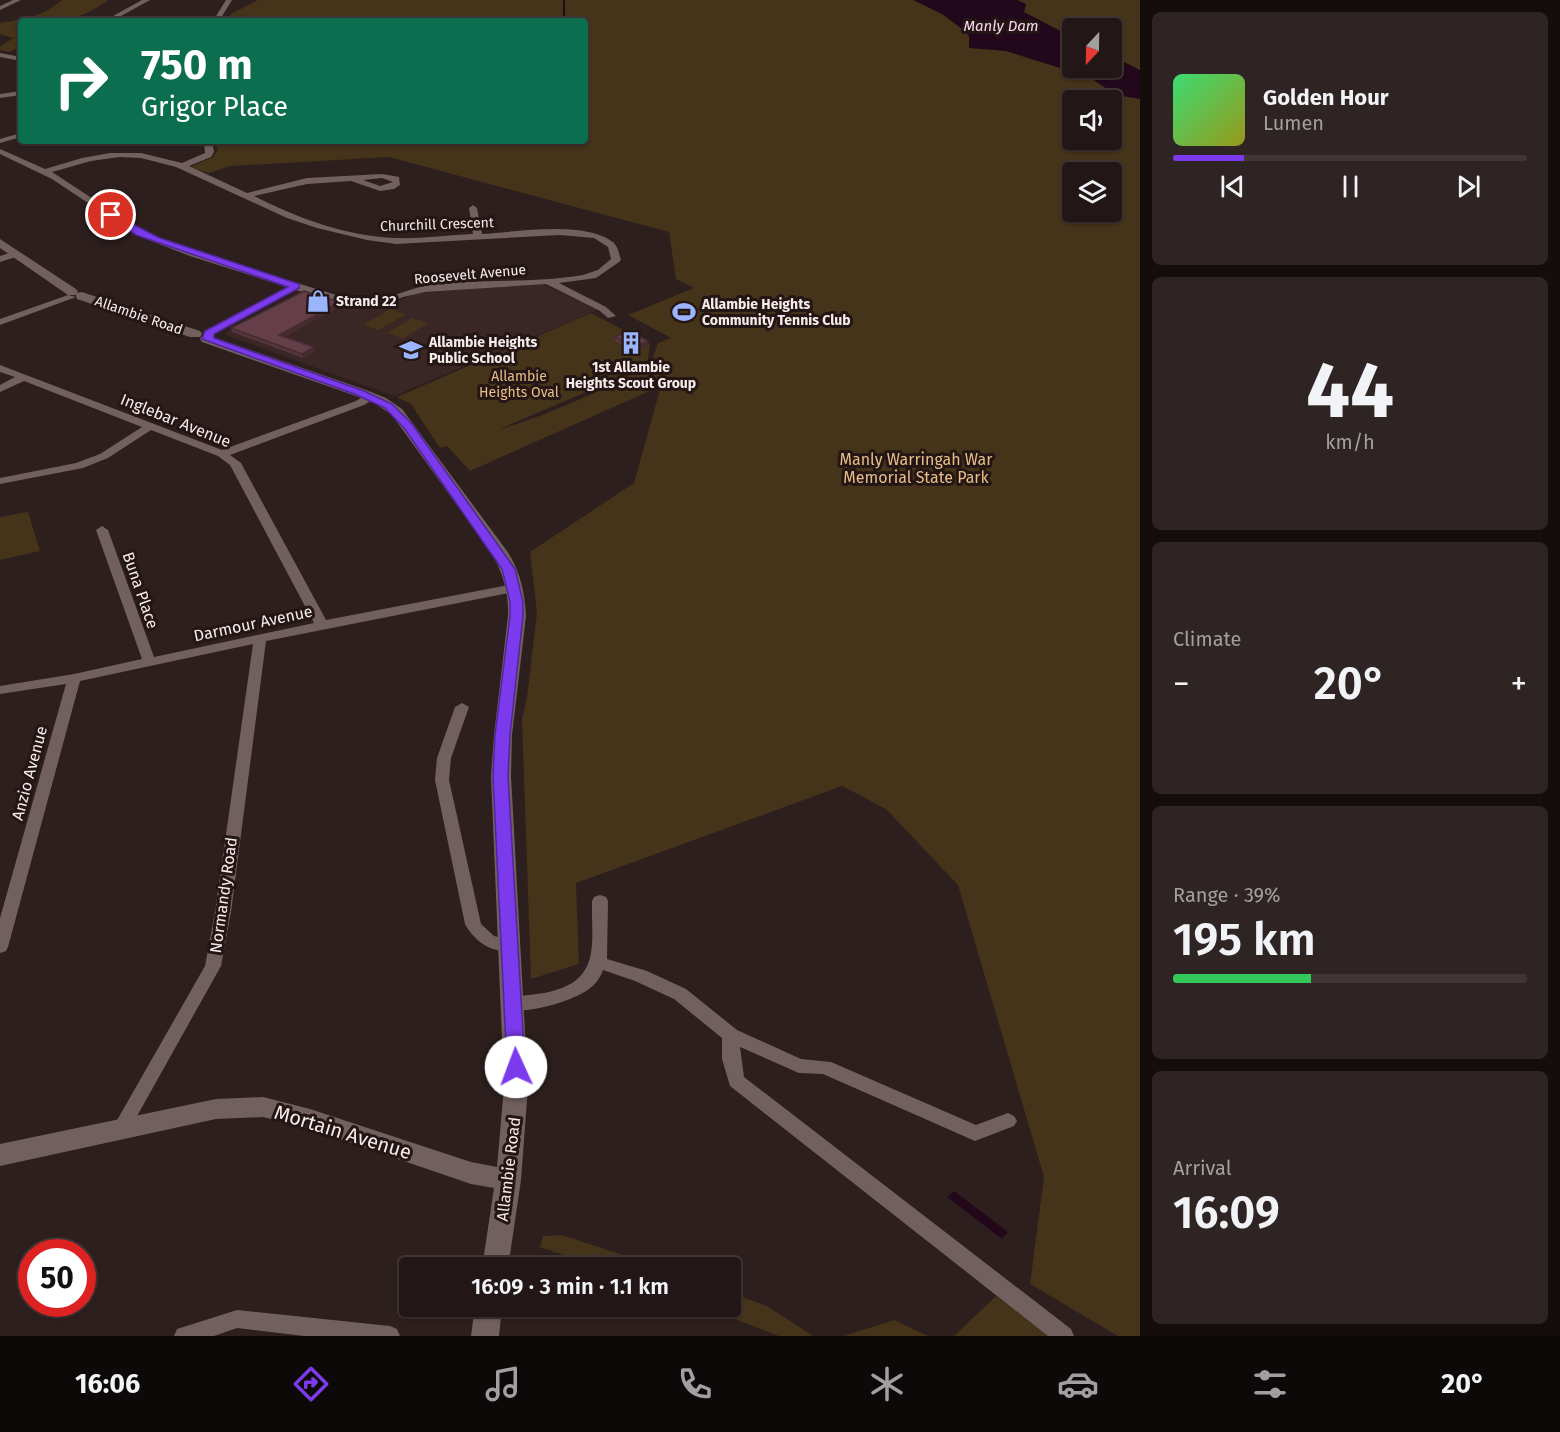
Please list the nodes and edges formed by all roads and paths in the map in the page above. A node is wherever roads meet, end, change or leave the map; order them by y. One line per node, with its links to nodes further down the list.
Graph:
1 (18, 0): 4 (street)
2 (147, 0): 5 (street)
3 (229, 0): 6 (street)
4 (0, 8)
5 (113, 18)
6 (218, 18)
7 (0, 55): 8 (street)
8 (18, 59)
9 (18, 60): 10 (street)
10 (0, 63)
11 (18, 93): 12 (street)
12 (0, 96)
13 (18, 136): 14 (street)
14 (0, 141)
15 (209, 144): 17 (street)
16 (0, 150): 18 (street, Roosevelt Avenue)
17 (180, 167): 18 (street, Churchill Crescent); 20 (street, Churchill Crescent)
18 (45, 172): 27 (street, Roosevelt Avenue)
19 (352, 178): 20 (street)
20 (248, 195): 22 (street, Churchill Crescent)
21 (473, 208): 22 (street)
22 (478, 236): 26 (street, Churchill Crescent)
23 (0, 243): 24 (main road, Allambie Road)
24 (16, 254): 25 (street); 28 (main road, Allambie Road)
25 (0, 259)
26 (547, 281): 27 (street, Roosevelt Avenue); 29 (street, Roosevelt Avenue)
27 (296, 286): 31 (street)
28 (75, 295): 30 (street); 31 (main road, Allambie Road)
29 (611, 316)
30 (0, 322)
31 (204, 335): 35 (main road, Allambie Road)
32 (0, 368): 33 (street, Inglebar Avenue)
33 (23, 377): 34 (street); 36 (street, Inglebar Avenue)
34 (0, 389)
35 (370, 397): 37 (street); 40 (main road, Allambie Road)
36 (149, 427): 37 (street, Inglebar Avenue); 38 (street)
37 (222, 454): 41 (street, Inglebar Avenue)
38 (0, 481)
39 (102, 530): 43 (street, Buna Place)
40 (514, 588): 41 (street, Darmour Avenue); 48 (main road, Allambie Road)
41 (322, 625): 42 (street, Darmour Avenue)
42 (260, 640): 43 (street, Darmour Avenue); 54 (street, Normandy Road)
43 (149, 661): 44 (street, Darmour Avenue)
44 (74, 678): 45 (street, Darmour Avenue); 49 (street, Anzio Avenue)
45 (0, 690)
46 (462, 707): 48 (street)
47 (600, 901): 50 (street)
48 (510, 945): 51 (main road, Allambie Road)
49 (0, 947)
50 (598, 962): 51 (street); 52 (street)
51 (513, 1004): 56 (main road, Allambie Road)
52 (731, 1035): 53 (street); 62 (street)
53 (1008, 1121)
54 (121, 1129): 55 (main road, Mortain Avenue); 56 (main road, Mortain Avenue)
55 (0, 1155)
56 (508, 1180): 57 (main road, Allambie Road)
57 (497, 1257)
58 (488, 1317): 61 (main road)
59 (184, 1336): 60 (street)
60 (390, 1336)
61 (485, 1336)
62 (1064, 1336)

